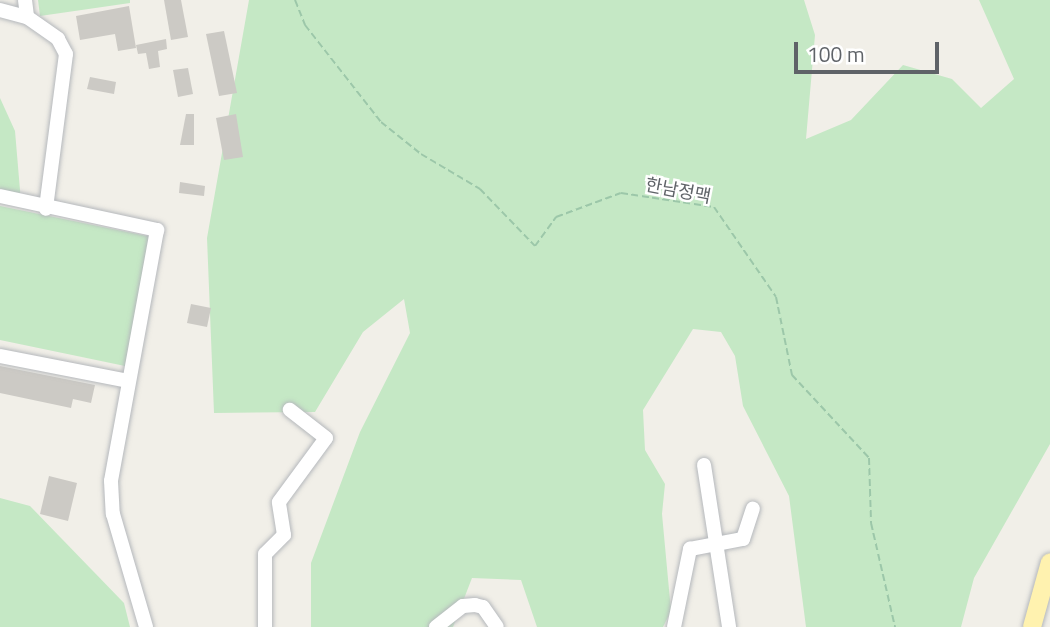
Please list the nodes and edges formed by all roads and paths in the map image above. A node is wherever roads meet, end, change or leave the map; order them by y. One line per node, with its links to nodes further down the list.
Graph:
1 (25, 0): 4 (street)
2 (295, 0): 20 (path, 한남정맥)
3 (0, 10): 4 (street)
4 (27, 17): 6 (street)
5 (0, 196): 6 (street)
6 (46, 209): 8 (street)
7 (0, 356): 8 (street)
8 (129, 382): 14 (street)
9 (290, 410): 15 (street)
10 (704, 465): 12 (street)
11 (753, 509): 12 (street)
12 (716, 545): 18 (street); 19 (street)
13 (1050, 562): 21 (main road)
14 (146, 627)
15 (265, 627)
16 (436, 627): 17 (street)
17 (497, 627)
18 (674, 627)
19 (729, 627)
20 (895, 627)
21 (1032, 627)

